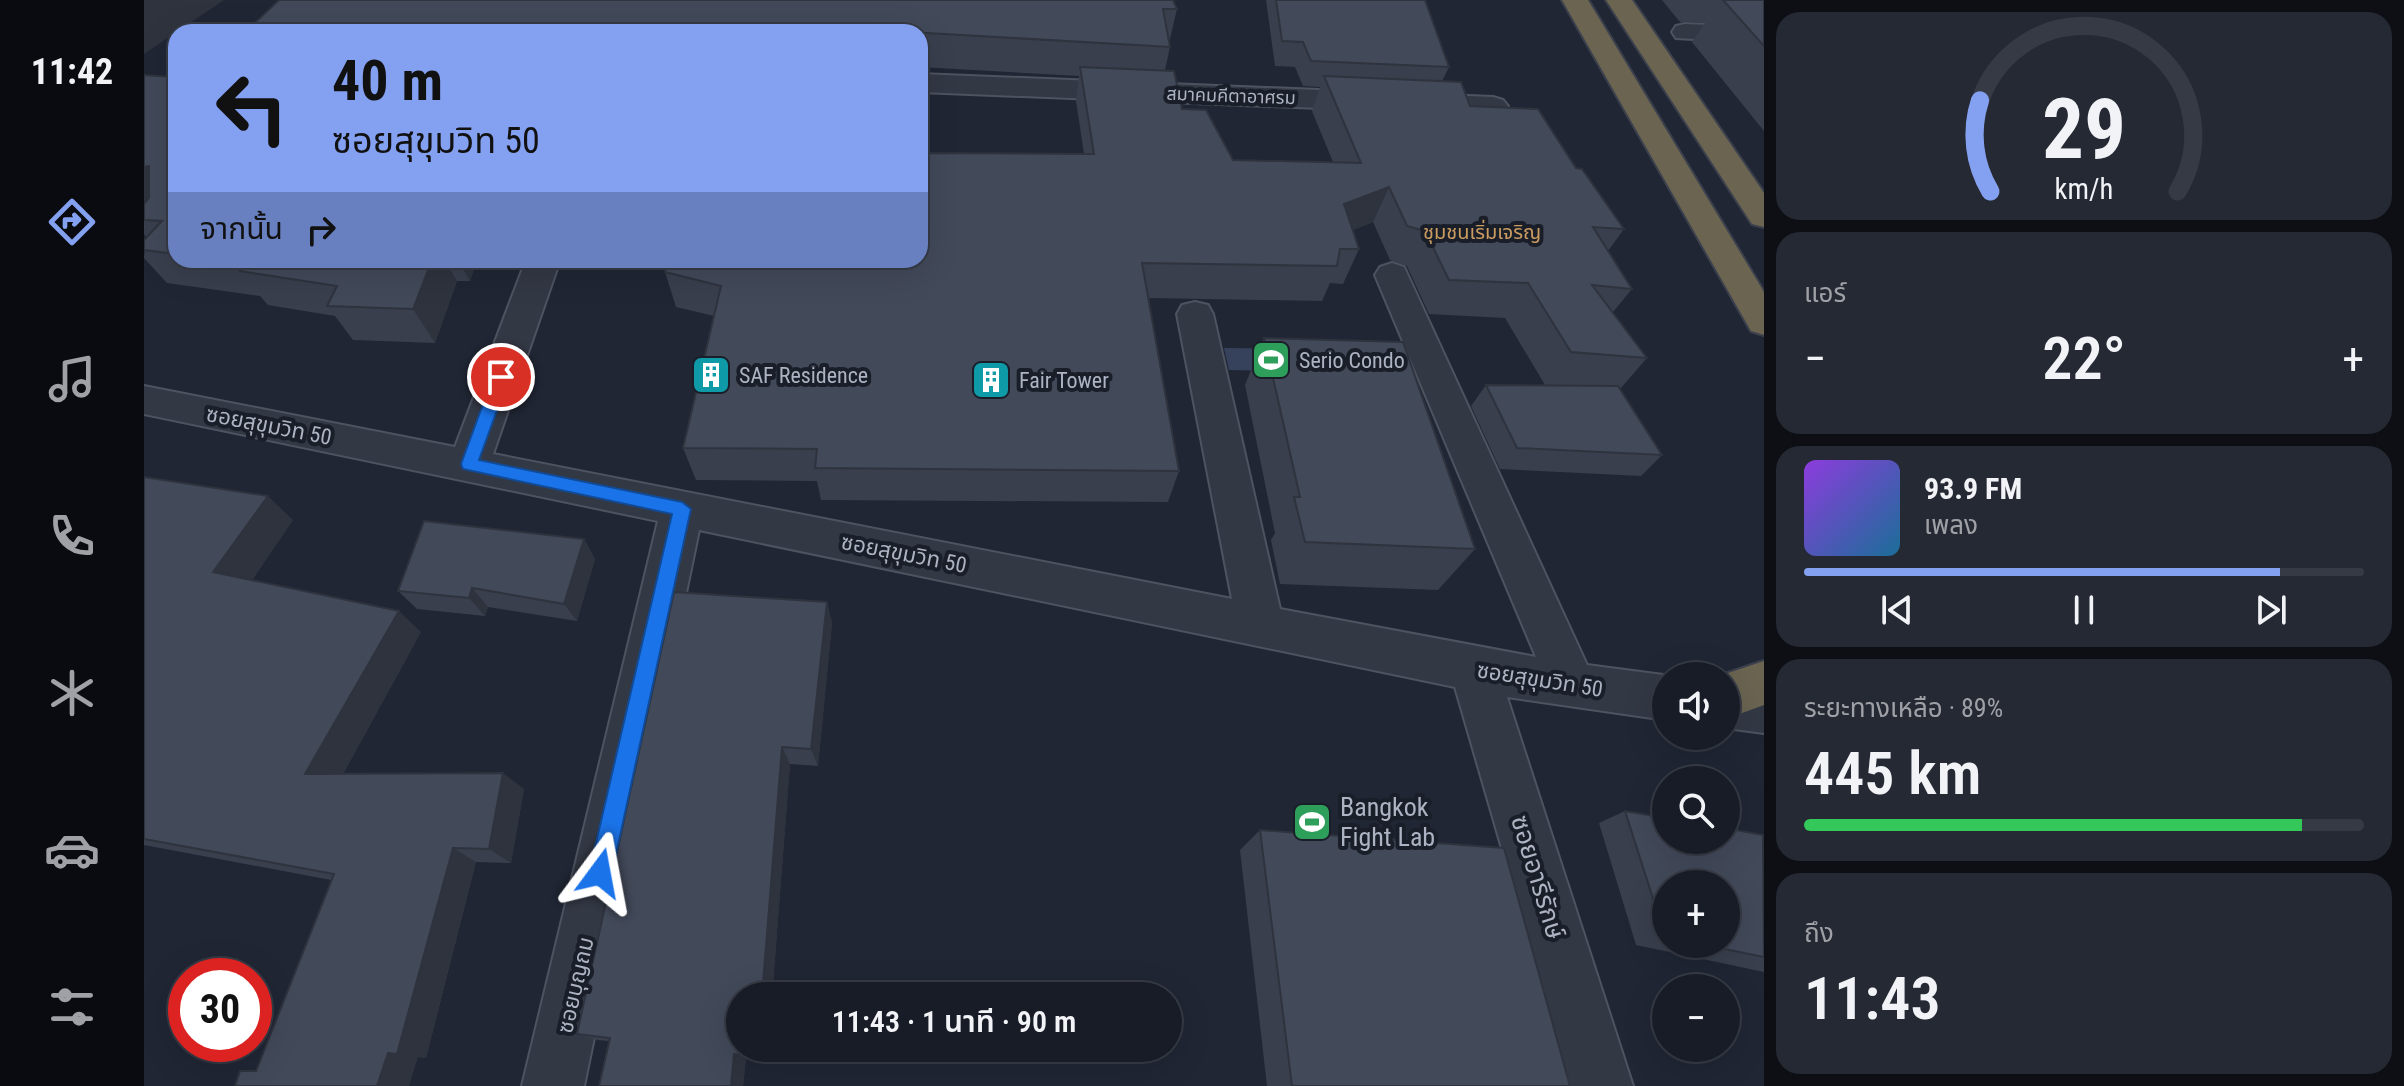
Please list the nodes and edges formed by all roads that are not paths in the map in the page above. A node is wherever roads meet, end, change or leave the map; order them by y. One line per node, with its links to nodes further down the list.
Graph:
1 (1575, 0): 11 (highway)
2 (1619, 0): 7 (highway)
3 (1685, 32): 4 (street)
4 (1764, 35)
5 (928, 83): 6 (street, สมาคมคีตาอาศรม)
6 (1493, 106)
7 (1764, 217)
8 (540, 268): 13 (street)
9 (1392, 275): 18 (street)
10 (1195, 314): 15 (street)
11 (1764, 322)
12 (145, 403): 13 (street, ซอยสุขุมวิท 50)
13 (469, 464): 14 (street, ซอยสุขุมวิท 50)
14 (682, 509): 15 (street, ซอยสุขุมวิท 50); 23 (street, ซอยบุญถม)
15 (1260, 625): 16 (street, ซอยสุขุมวิท 50)
16 (1474, 669): 18 (street, ซอยสุขุมวิท 50); 24 (street, ซอยอารีรักษ์)
17 (1764, 683): 19 (highway)
18 (1572, 686): 20 (street, ซอยสุขุมวิท 50)
19 (1740, 691)
20 (1652, 695)
21 (1740, 707): 22 (street)
22 (1764, 710)
23 (553, 1086)
24 (1602, 1086)

